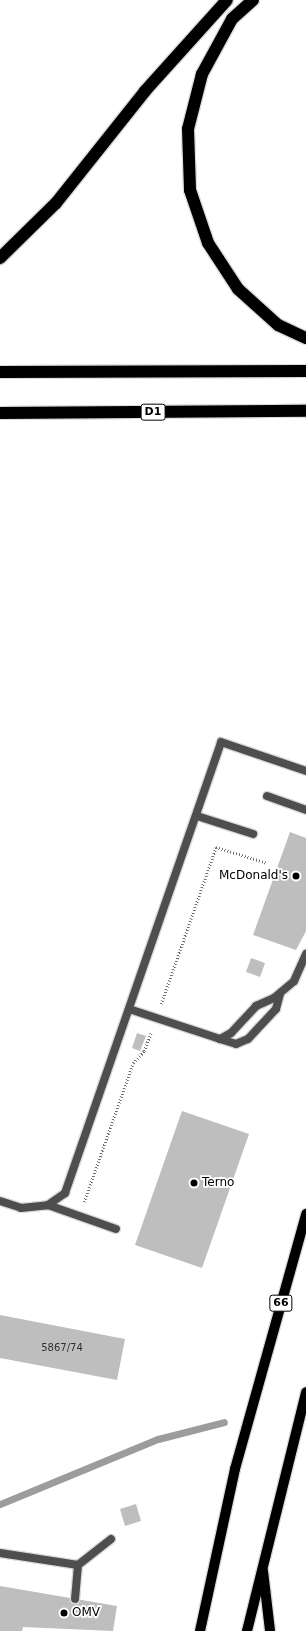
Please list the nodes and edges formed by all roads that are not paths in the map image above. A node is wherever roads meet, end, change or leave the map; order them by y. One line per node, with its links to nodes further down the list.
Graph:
1 (227, 0): 3 (highway)
2 (253, 0): 4 (highway)
3 (0, 258)
4 (306, 338)
5 (306, 371): 6 (highway)
6 (0, 372)
7 (306, 411): 8 (highway, D1)
8 (0, 413)
9 (306, 771): 12 (street)
10 (267, 796): 11 (street)
11 (306, 810)
12 (197, 816): 13 (street); 16 (street)
13 (253, 834)
14 (306, 954): 15 (street)
15 (280, 994): 17 (street); 17 (street)
16 (129, 1009): 17 (street); 19 (street)
17 (220, 1039)
18 (0, 1200): 19 (street)
19 (48, 1205): 21 (street)
20 (306, 1214): 28 (main road, 66)
21 (116, 1229)
22 (306, 1392): 25 (main road)
23 (111, 1539): 26 (street)
24 (0, 1553): 26 (street)
25 (262, 1562): 29 (main road); 30 (main road)
26 (78, 1565): 27 (street)
27 (75, 1599)
28 (200, 1631)
29 (247, 1631)
30 (270, 1631)

